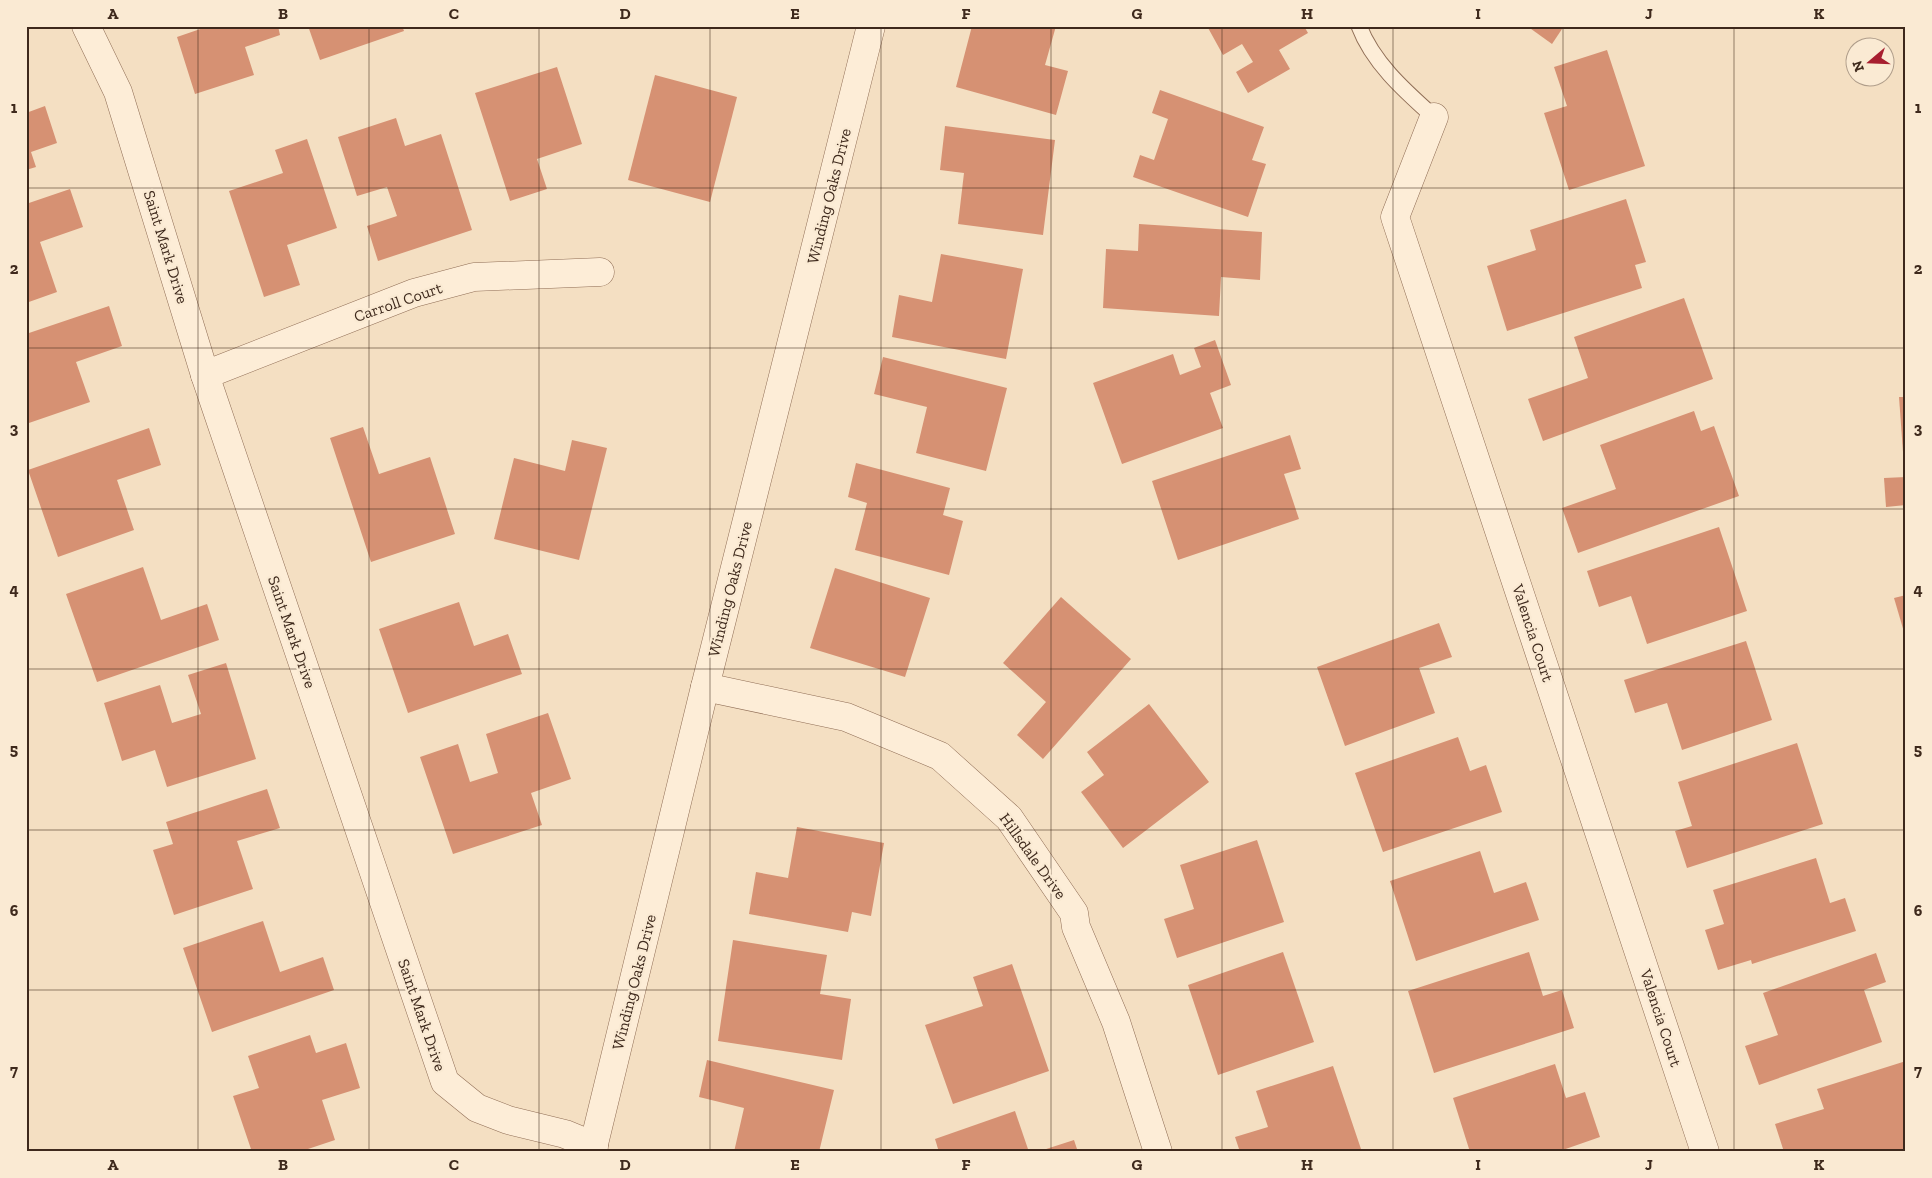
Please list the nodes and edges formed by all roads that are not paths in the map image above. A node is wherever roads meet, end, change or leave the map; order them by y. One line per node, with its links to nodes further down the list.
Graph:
1 (86, 26): 6 (street, Saint Mark Drive)
2 (871, 26): 7 (street, Winding Oaks Drive)
3 (1358, 26): 4 (lane)
4 (1434, 117): 10 (street, Valencia Court)
5 (600, 272): 6 (street, Carroll Court)
6 (205, 375): 8 (street, Saint Mark Drive)
7 (705, 687): 8 (street, Winding Oaks Drive); 9 (street, Hillsdale Drive)
8 (593, 1149)
9 (1158, 1152)
10 (1705, 1152)

